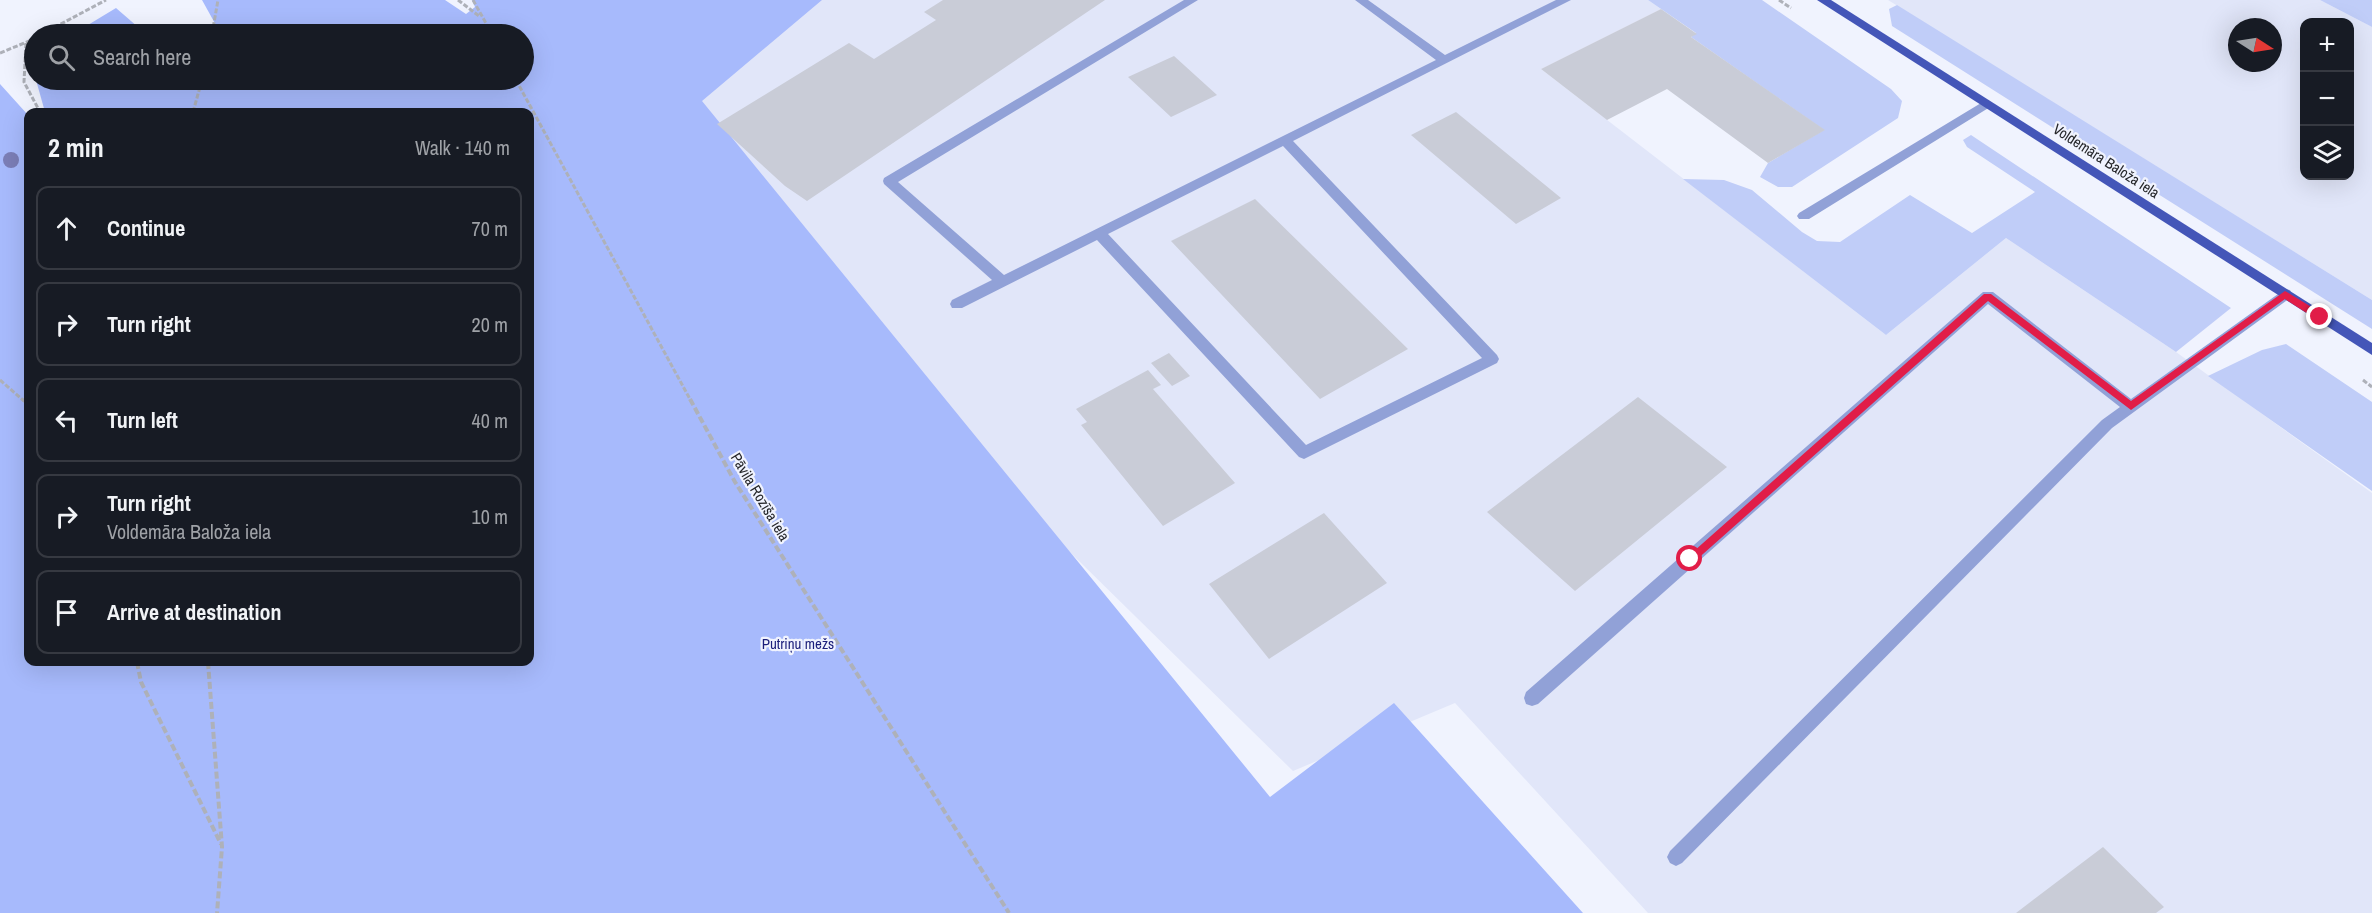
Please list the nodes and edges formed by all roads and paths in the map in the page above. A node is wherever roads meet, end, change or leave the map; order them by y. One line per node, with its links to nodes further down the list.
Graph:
1 (106, 0): 10 (path)
2 (218, 0): 11 (path)
3 (458, 0): 9 (path)
4 (473, 0): 9 (path)
5 (1192, 0): 27 (lane)
6 (1361, 0): 15 (lane)
7 (1565, 0): 15 (lane)
8 (1823, 0): 19 (main road, Voldemāra Baloža iela)
9 (482, 18): 12 (path)
10 (61, 24)
11 (214, 24)
12 (486, 24)
13 (24, 44): 14 (path)
14 (0, 53)
15 (1444, 60): 24 (lane)
16 (29, 90): 20 (path)
17 (199, 90): 21 (path)
18 (521, 90): 22 (path, Pāvila Rozīša iela)
19 (1986, 104): 25 (lane); 28 (main road, Voldemāra Baloža iela)
20 (39, 108)
21 (194, 108)
22 (531, 108)
23 (534, 113): 40 (path, Pāvila Rozīša iela)
24 (1285, 140): 26 (lane); 26 (lane)
25 (1804, 216)
26 (1099, 233): 27 (lane)
27 (1002, 281): 29 (lane)
28 (2285, 294): 30 (main road, Voldemāra Baloža iela); 33 (lane)
29 (957, 304)
30 (2372, 350)
31 (0, 380): 32 (path)
32 (24, 401)
33 (2131, 407): 36 (lane); 38 (lane)
34 (138, 666): 37 (path)
35 (208, 666): 37 (path)
36 (1532, 698)
37 (222, 847): 39 (path)
38 (1676, 857)
39 (218, 913)
40 (1009, 913)

